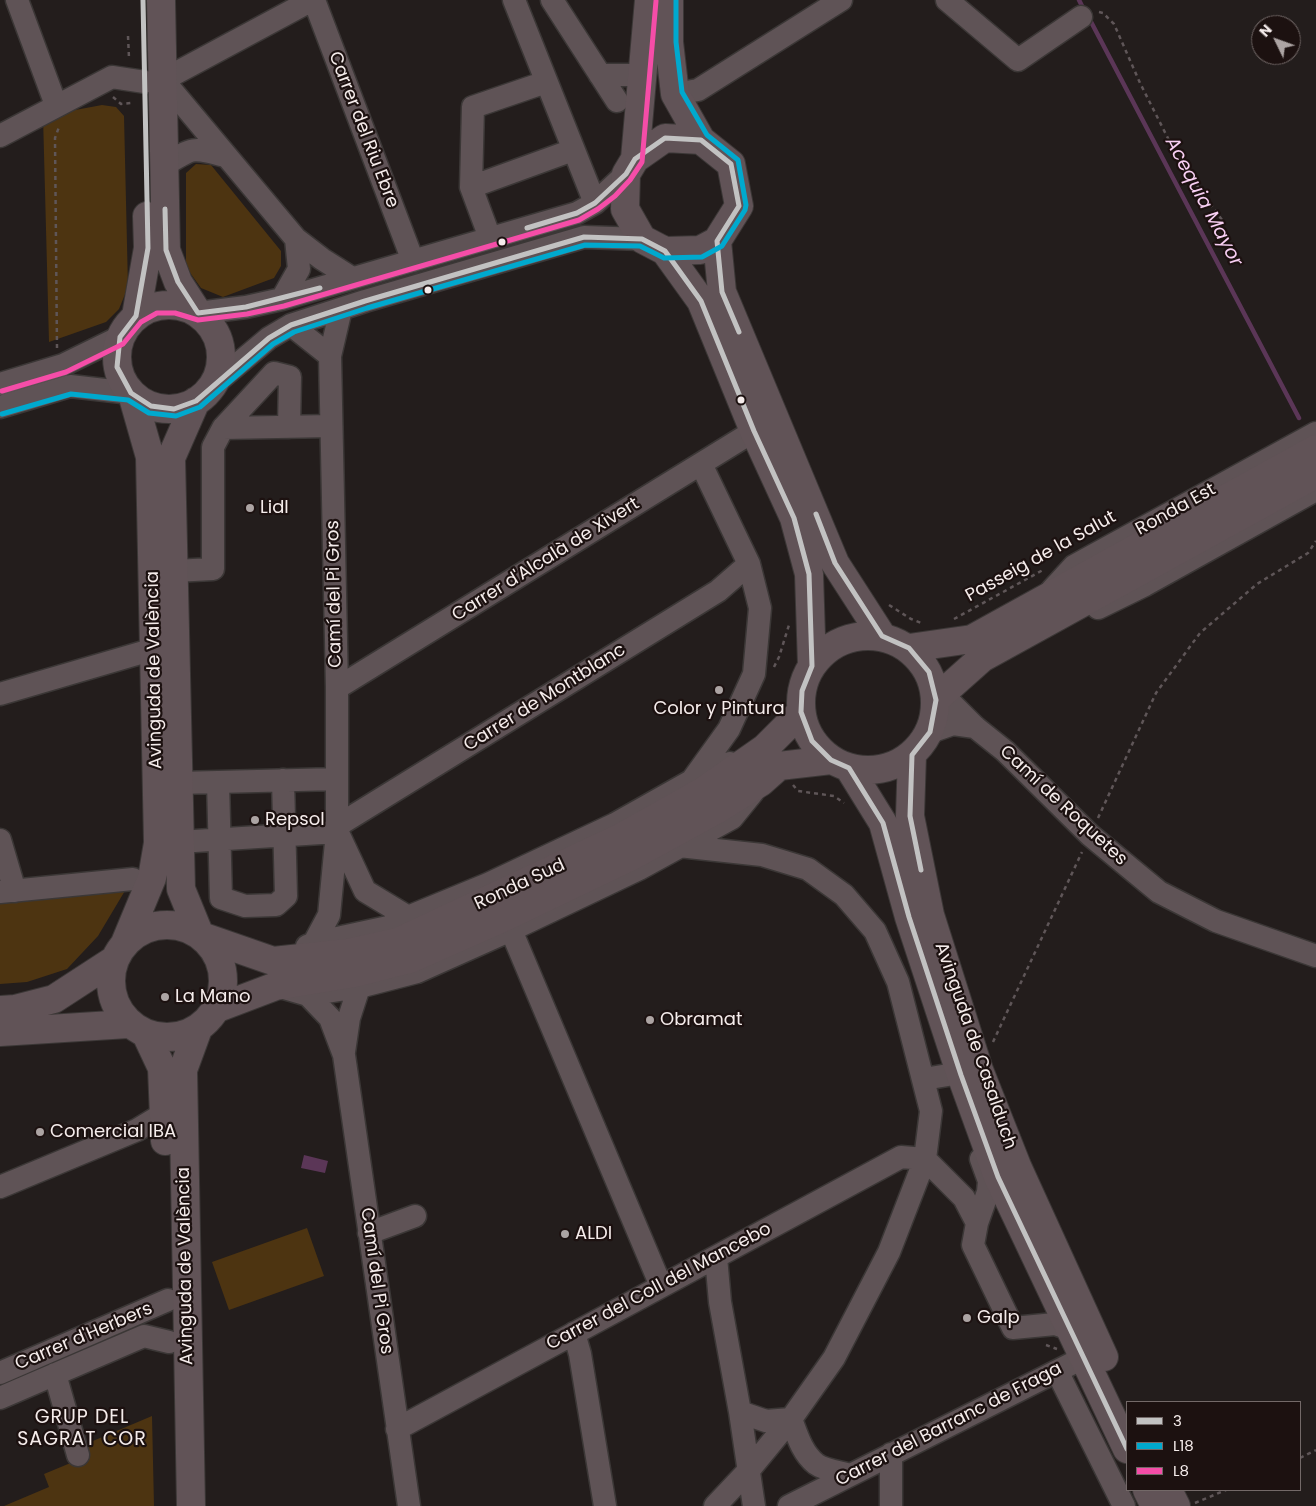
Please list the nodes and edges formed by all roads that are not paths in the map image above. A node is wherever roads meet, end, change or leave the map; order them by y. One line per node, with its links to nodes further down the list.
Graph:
1 (17, 0): 18 (street)
2 (143, 0): 15 (main road)
3 (161, 0): 15 (main road)
4 (313, 0): 15 (street); 31 (street, Carrer del Riu Ebre)
5 (514, 0): 14 (street)
6 (552, 0): 12 (street)
7 (648, 0): 13 (main road)
8 (669, 0): 16 (main road)
9 (841, 0): 16 (street)
10 (947, 0): 11 (street)
11 (1088, 14)
12 (600, 75): 13 (street); 17 (street)
13 (642, 75): 24 (main road)
14 (546, 82): 21 (street); 25 (street)
15 (146, 89): 18 (street); 22 (street); 23 (main road); 37 (main road)
16 (675, 94): 20 (main road)
17 (617, 101)
18 (58, 113): 19 (street)
19 (0, 136)
20 (701, 140): 24 (main road); 29 (main road)
21 (573, 150): 25 (street); 26 (street)
22 (225, 156): 23 (street); 28 (street)
23 (164, 165): 35 (main road)
24 (631, 167): 26 (street); 30 (main road)
25 (471, 187): 27 (street)
26 (595, 203): 27 (street)
27 (490, 238): 31 (street)
28 (296, 239): 32 (street); 33 (street)
29 (717, 241): 30 (main road); 55 (main road)
30 (653, 245): 34 (street); 46 (main road)
31 (413, 261): 32 (street)
32 (352, 278): 33 (street)
33 (282, 299): 35 (street)
34 (340, 309): 36 (street); 38 (street, Camí del Pi Gros)
35 (198, 313): 37 (main road); 41 (main road)
36 (291, 325): 38 (street); 41 (street)
37 (128, 326): 39 (street); 40 (main road)
38 (330, 356): 43 (street, Camí del Pi Gros)
39 (0, 384)
40 (131, 393): 41 (main road); 42 (street); 57 (main road, Avinguda de València)
41 (205, 393): 53 (main road, Avinguda de València)
42 (0, 407)
43 (331, 426): 44 (street); 59 (street, Camí del Pi Gros)
44 (289, 427): 45 (street); 45 (street)
45 (223, 428): 53 (street)
46 (754, 431): 49 (street, Carrer d'Alcalà de Xivert); 58 (main road)
47 (1316, 432): 54 (street, Ronda Est)
48 (1316, 448): 54 (main road, Ronda Est)
49 (701, 464): 52 (street); 59 (street, Carrer d'Alcalà de Xivert)
50 (1316, 474): 54 (main road, Ronda Est)
51 (1316, 490): 54 (street, Ronda Est)
52 (749, 564): 70 (street); 73 (street, Carrer de Montblanc)
53 (174, 571): 72 (main road, Avinguda de València)
54 (1051, 607): 56 (main road, Ronda Est); 61 (main road, Ronda Est)
55 (882, 636): 56 (main road); 58 (main road)
56 (910, 648): 61 (main road)
57 (154, 649): 60 (street); 86 (main road, Avinguda de València)
58 (812, 666): 62 (main road)
59 (337, 688): 68 (street, Camí del Pi Gros)
60 (0, 694)
61 (936, 700): 63 (street, Camí de Roquetes); 64 (main road)
62 (801, 712): 66 (main road); 67 (main road, Ronda Sud)
63 (975, 727): 64 (street); 87 (street, Camí de Roquetes)
64 (930, 732): 65 (main road)
65 (912, 755): 66 (main road); 124 (main road, Avinguda de Casalduch)
66 (840, 764): 67 (main road, Ronda Sud); 82 (main road, Avinguda de Casalduch)
67 (768, 765): 70 (street); 78 (street, Ronda Sud); 88 (main road, Ronda Sud)
68 (337, 779): 69 (street); 73 (street, Camí del Pi Gros)
69 (283, 780): 71 (street); 74 (street)
70 (693, 780): 81 (street)
71 (218, 782): 72 (street); 75 (street)
72 (178, 783): 77 (main road, Avinguda de València)
73 (337, 829): 74 (street); 81 (street, Camí del Pi Gros); 85 (street, Camí del Pi Gros)
74 (285, 835): 75 (street); 75 (street)
75 (219, 839): 77 (street)
76 (0, 840): 80 (street)
77 (179, 842): 84 (main road, Avinguda de València)
78 (679, 846): 83 (street, Ronda Sud); 100 (street)
79 (133, 879): 80 (street)
80 (7, 892)
81 (408, 917): 85 (street)
82 (909, 917): 99 (street); 114 (main road, Avinguda de Casalduch)
83 (511, 930): 89 (street, Ronda Sud); 111 (street)
84 (202, 935): 86 (main road); 88 (main road, Ronda Sud); 91 (main road)
85 (314, 943): 88 (street)
86 (120, 951): 92 (main road); 94 (main road)
87 (1316, 956)
88 (274, 973): 90 (street, Ronda Sud); 91 (main road, Ronda Sud)
89 (359, 987): 90 (street, Ronda Sud); 98 (street, Camí del Pi Gros)
90 (308, 995): 98 (street, Camí del Pi Gros)
91 (218, 1008): 95 (main road)
92 (0, 1010)
93 (55, 1028): 94 (main road); 96 (main road); 97 (street)
94 (137, 1029): 95 (main road); 101 (main road, Avinguda de València)
95 (198, 1029): 136 (main road, Avinguda de València)
96 (0, 1032)
97 (0, 1046)
98 (344, 1055): 108 (street, Camí del Pi Gros)
99 (948, 1075): 100 (street); 107 (street)
100 (924, 1079): 103 (street)
101 (165, 1113): 102 (main road, Avinguda de València); 104 (street)
102 (166, 1152): 105 (street); 112 (main road, Avinguda de València)
103 (925, 1159): 107 (street); 109 (street, Carrer del Coll del Mancebo); 126 (street)
104 (0, 1187)
105 (0, 1200)
106 (415, 1216): 108 (street)
107 (977, 1223): 114 (street)
108 (368, 1233): 127 (street, Camí del Pi Gros)
109 (716, 1257): 110 (street, Carrer del Coll del Mancebo); 113 (street)
110 (690, 1271): 111 (street, Carrer del Coll del Mancebo); 113 (street)
111 (661, 1286): 115 (street, Carrer del Coll del Mancebo)
112 (168, 1300): 116 (main road, Avinguda de València); 120 (street, Carrer d'Herbers)
113 (720, 1302): 125 (street)
114 (1070, 1329): 118 (main road, Avinguda de Casalduch)
115 (574, 1333): 117 (street, Carrer del Coll del Mancebo); 122 (street)
116 (169, 1342): 121 (street, Carrer d'Herbers); 135 (main road, Avinguda de València)
117 (549, 1346): 122 (street); 127 (street, Carrer del Coll del Mancebo)
118 (1083, 1358): 119 (street, Carrer del Barranc de Fraga); 128 (main road, Avinguda de Casalduch)
119 (1058, 1371): 129 (street, Carrer del Barranc de Fraga); 143 (street)
120 (0, 1373)
121 (55, 1374): 123 (street, Carrer d'Herbers); 130 (street)
122 (585, 1390): 138 (street)
123 (0, 1398)
124 (1126, 1403)
125 (740, 1412): 126 (street); 131 (street)
126 (791, 1419): 131 (street); 132 (street)
127 (397, 1429): 137 (street, Camí del Pi Gros)
128 (1126, 1447)
129 (891, 1454): 132 (street, Carrer del Barranc de Fraga); 142 (street)
130 (78, 1455)
131 (749, 1470): 139 (street); 140 (street)
132 (850, 1475): 141 (street, Carrer del Barranc de Fraga)
133 (1148, 1491): 144 (main road)
134 (1168, 1491): 145 (main road)
135 (171, 1506)
136 (191, 1506)
137 (409, 1506)
138 (605, 1506)
139 (715, 1506)
140 (754, 1506)
141 (789, 1506)
142 (891, 1506)
143 (1124, 1506)
144 (1155, 1506)
145 (1176, 1506)

